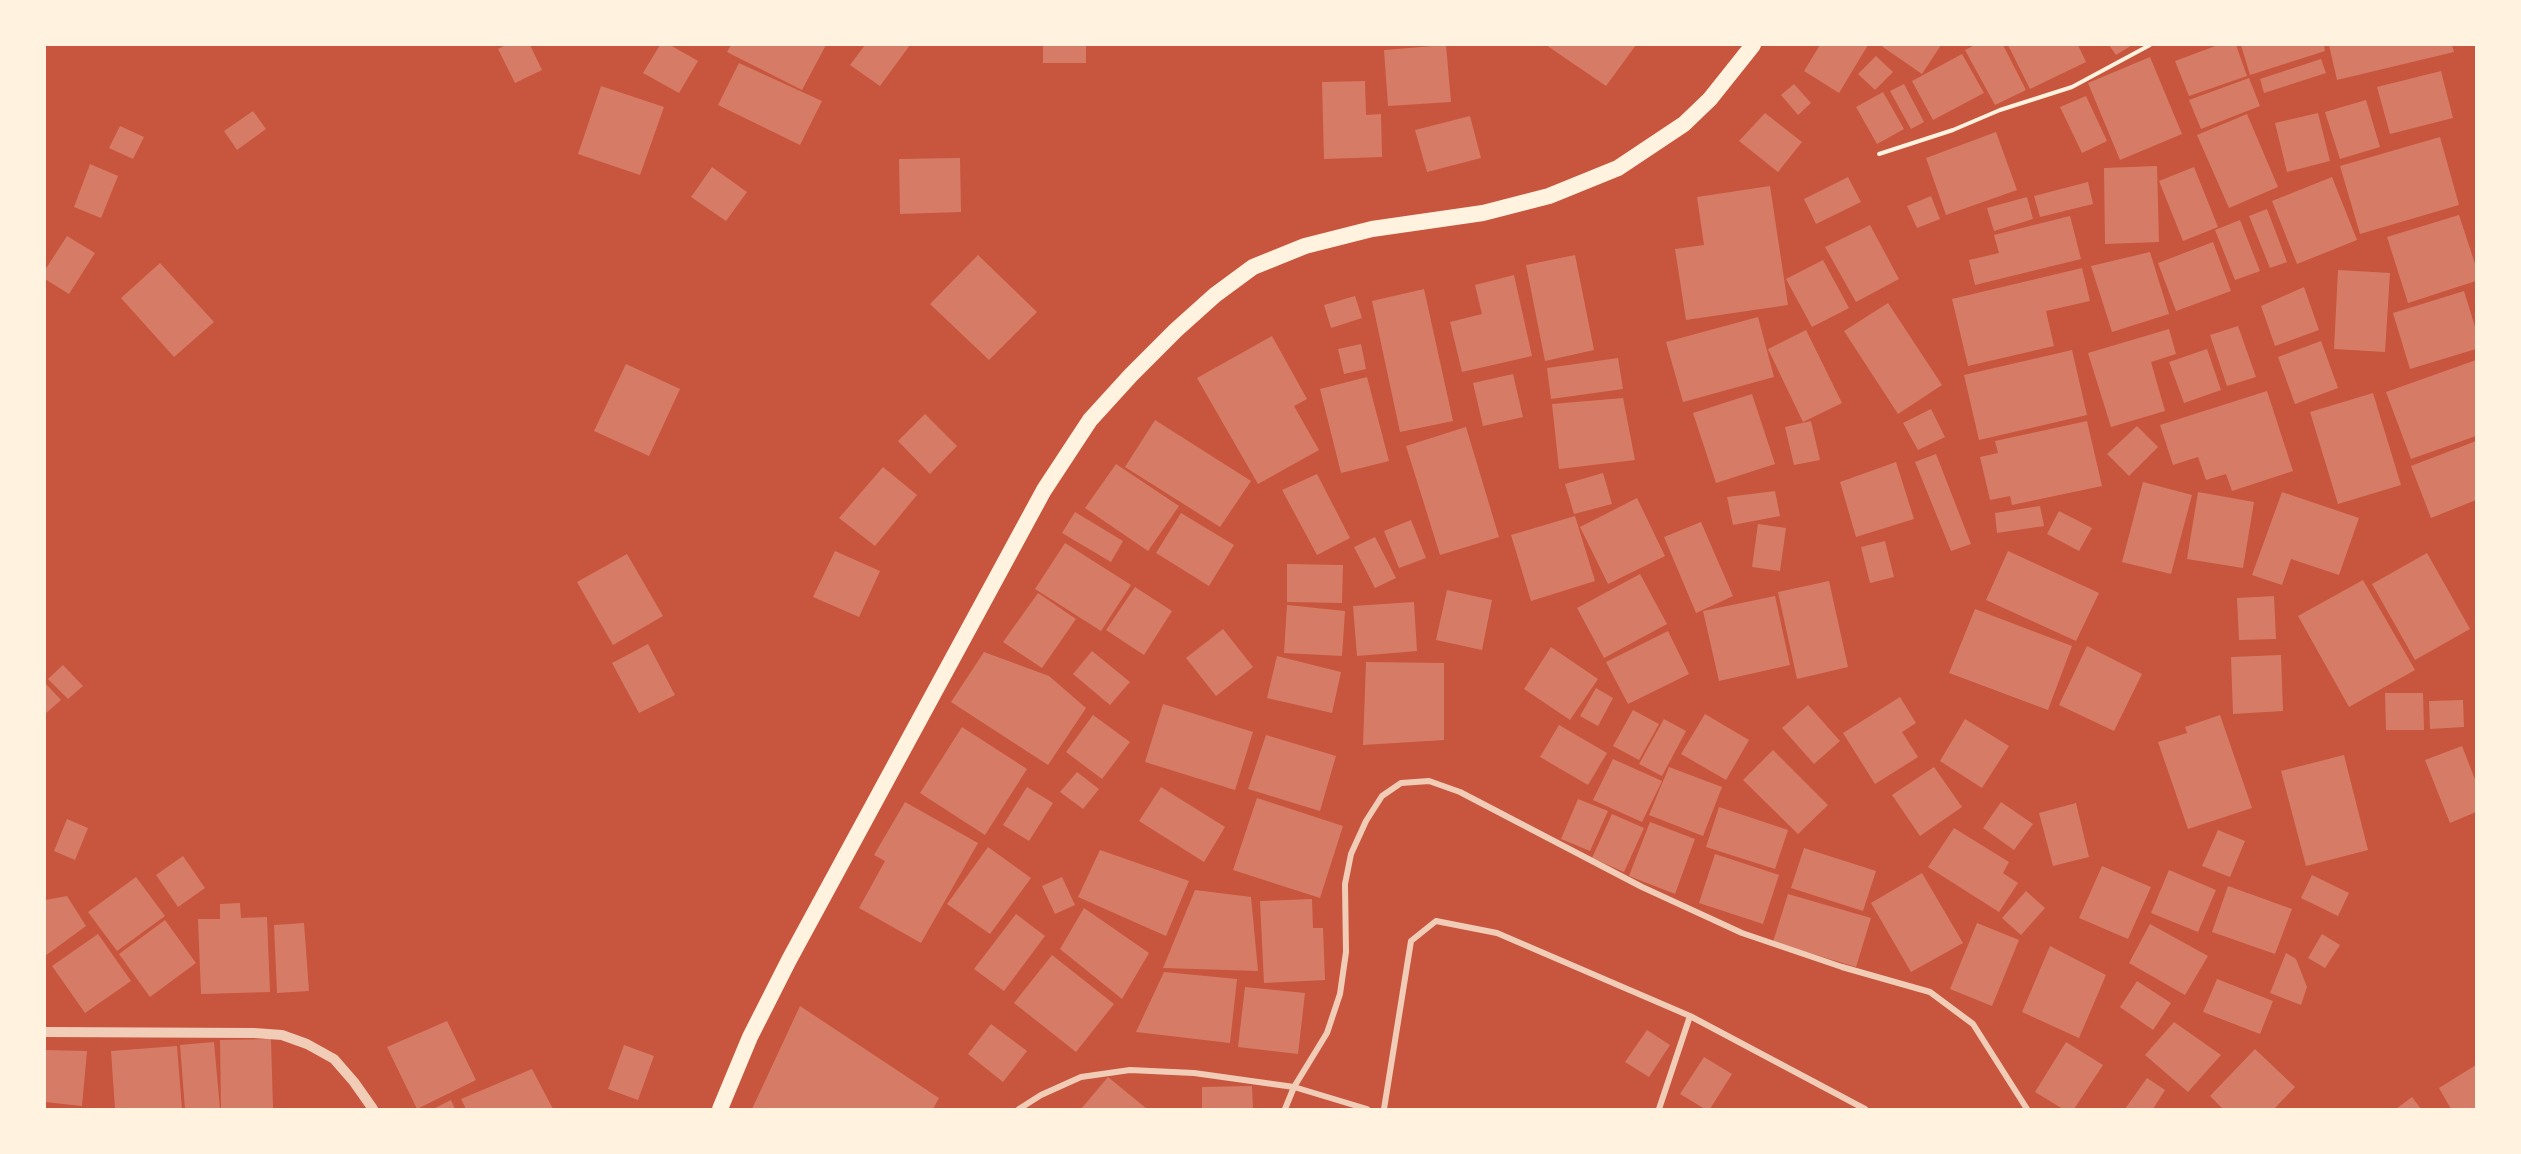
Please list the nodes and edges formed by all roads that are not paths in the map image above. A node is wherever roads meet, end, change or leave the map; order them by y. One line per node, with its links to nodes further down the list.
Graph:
1 (1753, 45): 6 (highway)
2 (1690, 1016): 10 (street); 11 (street); 12 (street)
3 (45, 1032): 5 (street)
4 (1294, 1087): 7 (street); 8 (street); 9 (street); 13 (street)
5 (373, 1109)
6 (720, 1109)
7 (1019, 1109)
8 (1285, 1109)
9 (1367, 1109)
10 (1384, 1109)
11 (1659, 1109)
12 (1865, 1109)
13 (2027, 1109)

